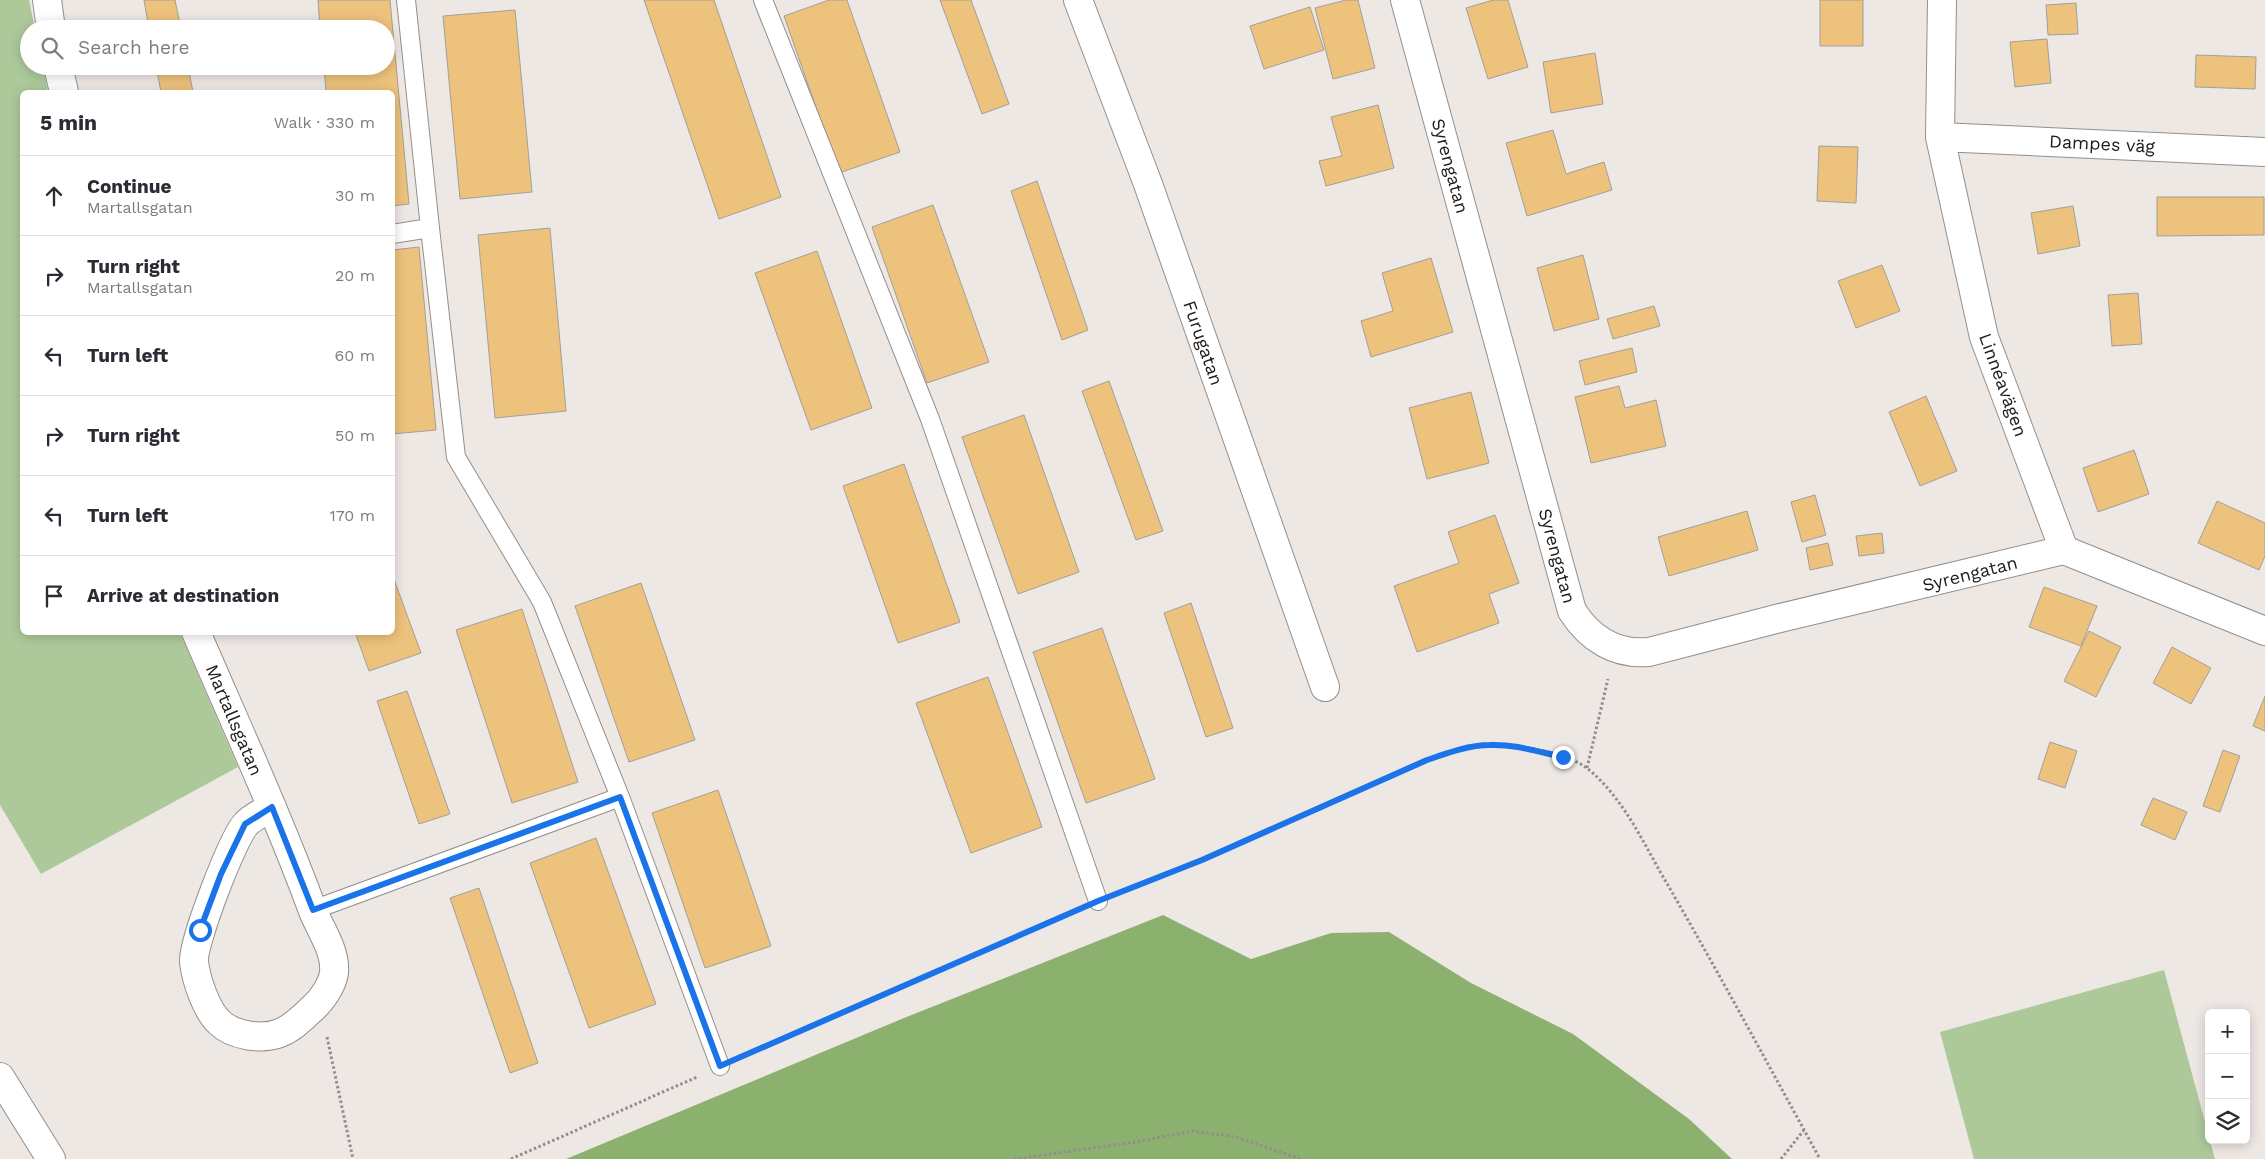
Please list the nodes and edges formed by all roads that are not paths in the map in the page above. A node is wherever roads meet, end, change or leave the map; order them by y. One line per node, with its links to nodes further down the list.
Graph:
1 (47, 0): 7 (street)
2 (406, 0): 12 (lane)
3 (763, 0): 20 (lane)
4 (1078, 0): 17 (street, Furugatan)
5 (1405, 0): 14 (street, Syrengatan)
6 (1942, 0): 10 (street, Linnéavägen)
7 (50, 20)
8 (60, 75): 9 (street)
9 (64, 90)
10 (1940, 137): 11 (street, Dampes väg); 14 (street, Linnéavägen)
11 (2265, 152)
12 (430, 228): 13 (lane); 18 (lane)
13 (395, 234)
14 (2064, 550): 15 (street)
15 (2265, 631)
16 (197, 635): 19 (street, Martallsgatan)
17 (1325, 686)
18 (620, 797): 21 (lane); 22 (lane)
19 (272, 807): 21 (street, Martallsgatan); 21 (street, Martallsgatan)
20 (1098, 901)
21 (313, 910)
22 (720, 1066)
23 (0, 1078): 24 (street)
24 (51, 1159)

